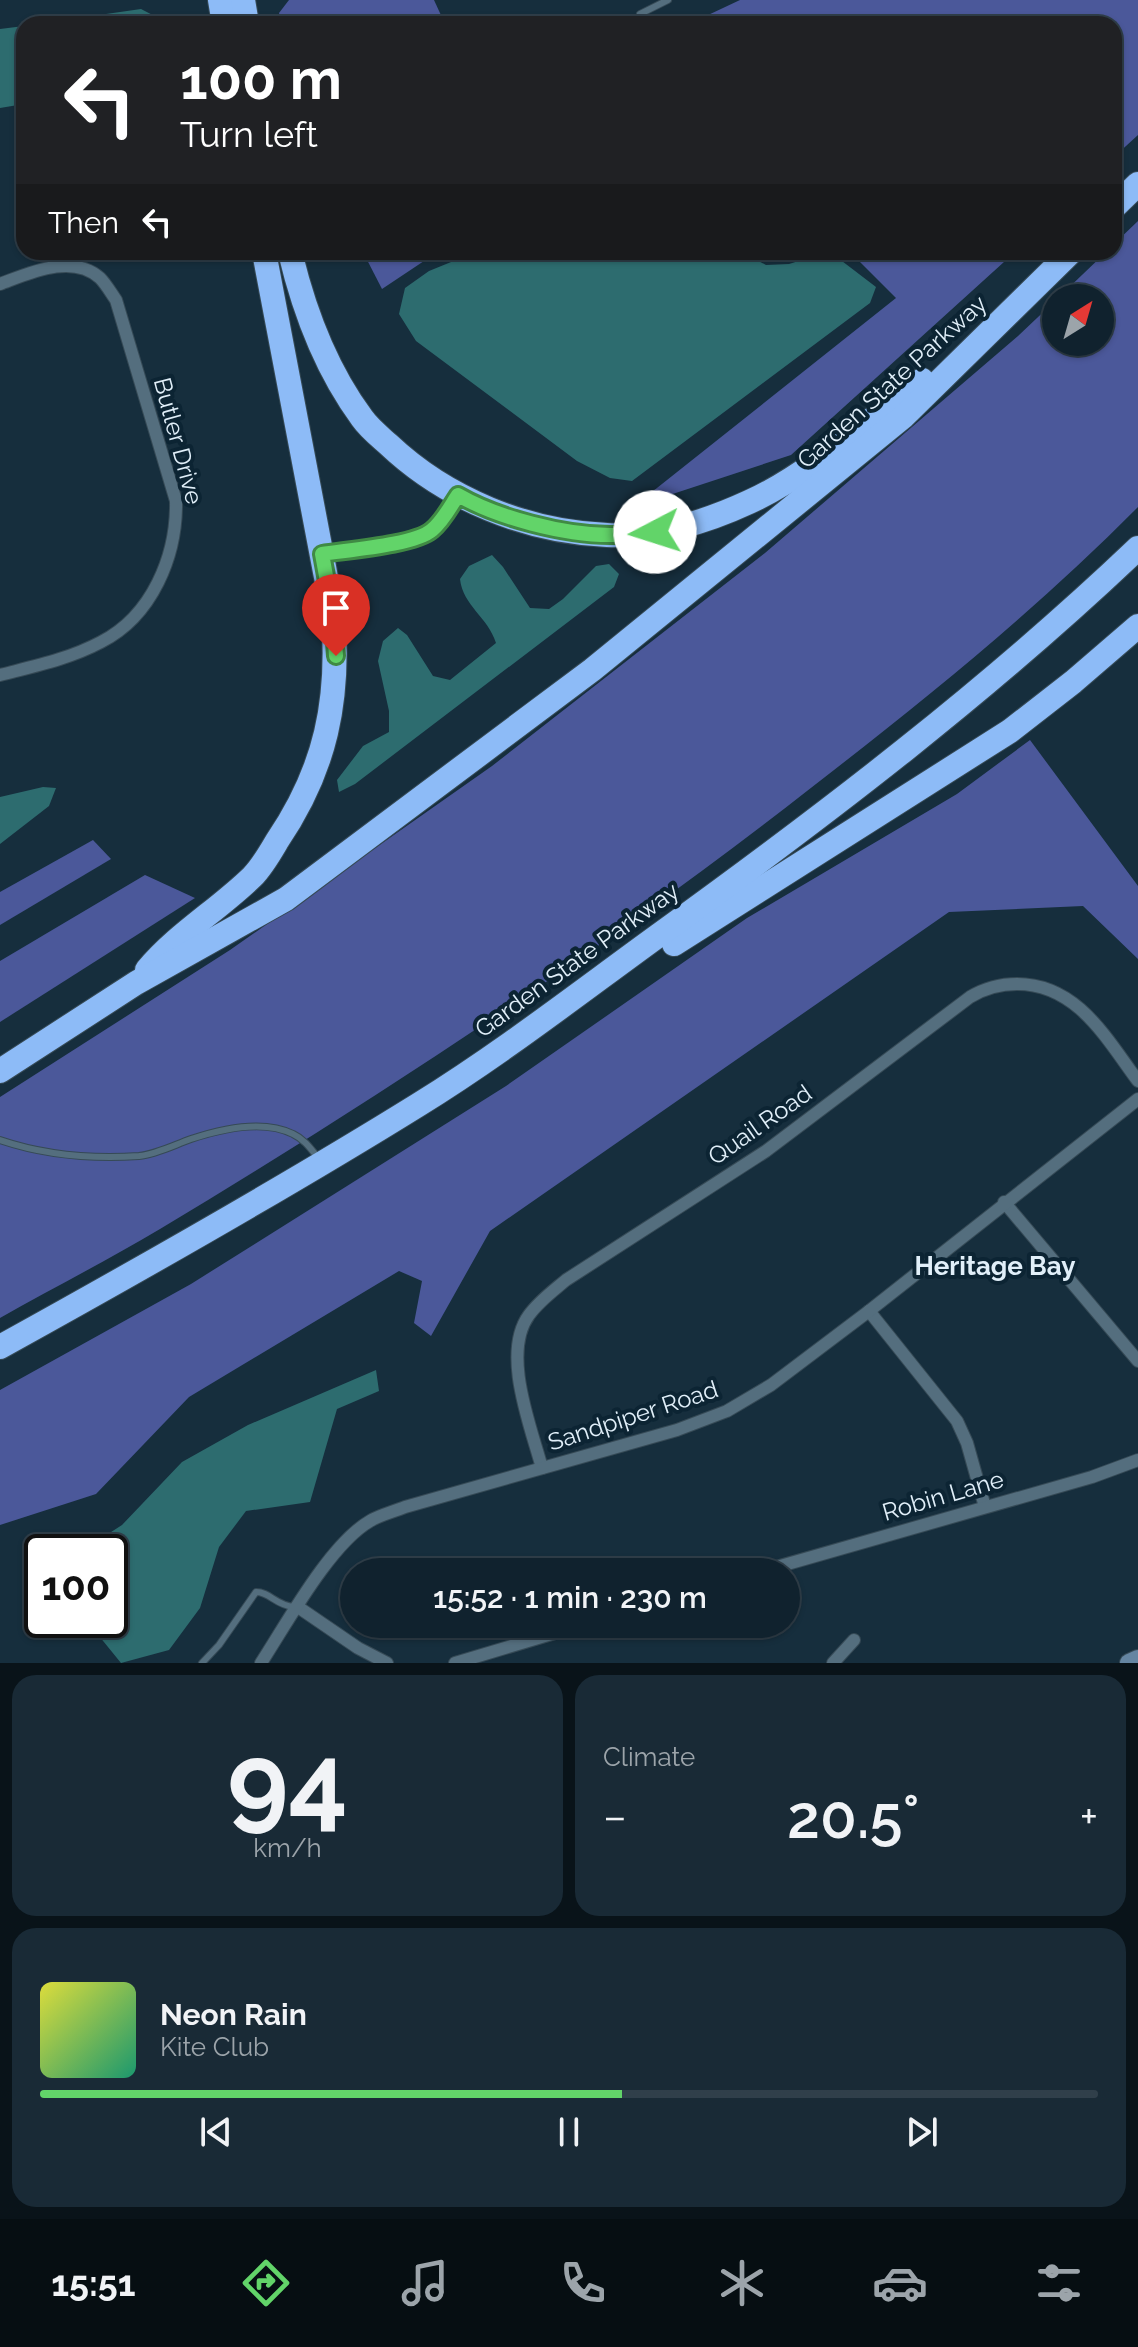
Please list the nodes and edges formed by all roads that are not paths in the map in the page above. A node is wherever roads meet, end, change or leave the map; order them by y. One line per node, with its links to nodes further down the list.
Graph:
1 (668, 0): 2 (lane)
2 (652, 4): 3 (lane)
3 (640, 14)
4 (1138, 184): 5 (highway)
5 (1122, 199)
6 (266, 260): 13 (highway)
7 (292, 260): 11 (highway)
8 (1063, 260): 10 (highway, Garden State Parkway)
9 (0, 284): 15 (street, Butler Drive)
10 (1031, 294): 11 (highway); 16 (highway, Garden State Parkway)
11 (458, 495): 13 (lane)
12 (1138, 548): 17 (highway, Garden State Parkway)
13 (322, 554): 16 (highway)
14 (1138, 626): 17 (highway)
15 (0, 675)
16 (136, 983): 18 (highway, Garden State Parkway)
17 (568, 1004): 22 (highway, Garden State Parkway)
18 (0, 1071)
19 (1138, 1081): 28 (street, Quail Road)
20 (1138, 1099): 23 (street, Sandpiper Road)
21 (0, 1140): 22 (lane)
22 (322, 1163): 25 (highway, Garden State Parkway)
23 (1004, 1202): 24 (street, Sandpiper Road); 26 (street)
24 (869, 1311): 28 (street, Sandpiper Road); 29 (street)
25 (0, 1347)
26 (1138, 1361)
27 (1138, 1460): 29 (street, Robin Lane)
28 (542, 1468): 31 (street, Sandpiper Road)
29 (985, 1507): 30 (street, Robin Lane)
30 (800, 1560)
31 (298, 1607): 35 (lane); 36 (street, Sandpiper Road); 37 (street)
32 (538, 1638): 38 (street)
33 (854, 1640): 39 (street)
34 (1138, 1659): 40 (street)
35 (202, 1663)
36 (261, 1663)
37 (387, 1663)
38 (455, 1663)
39 (833, 1663)
40 (1129, 1663)

